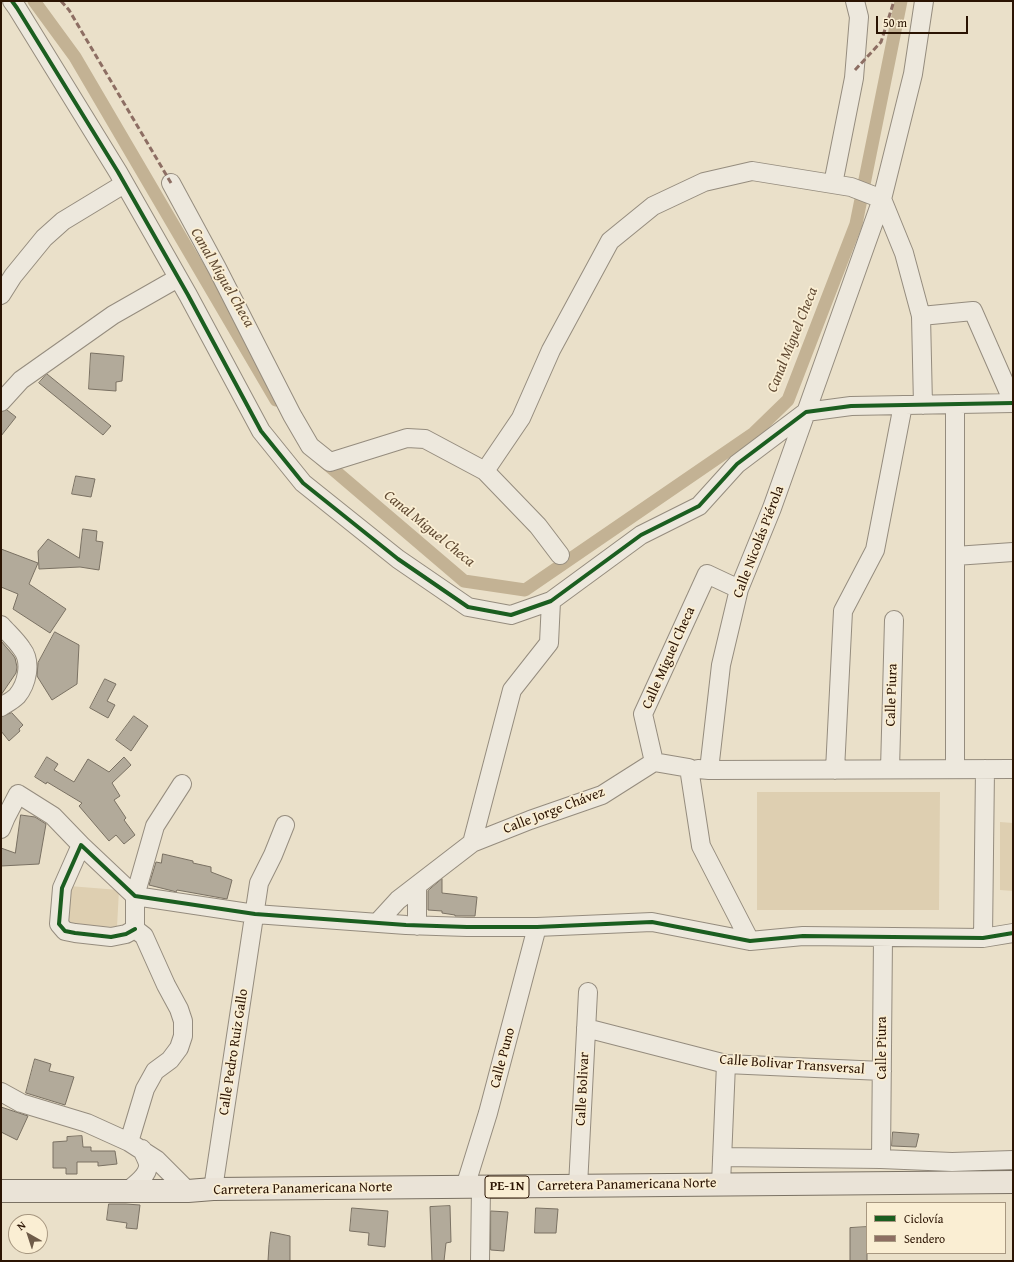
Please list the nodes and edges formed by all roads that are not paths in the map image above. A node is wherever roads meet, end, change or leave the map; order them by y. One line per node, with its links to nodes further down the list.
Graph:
1 (12, 1): 5 (street)
2 (855, 1): 6 (street)
3 (924, 1): 7 (street, Calle Nicolás Piérola)
4 (171, 183): 17 (street)
5 (124, 184): 8 (street); 9 (street)
6 (833, 184): 7 (street); 17 (street)
7 (882, 199): 10 (street); 16 (street, Calle Nicolás Piérola)
8 (178, 278): 11 (street); 22 (street)
9 (1, 295)
10 (921, 316): 12 (street); 15 (street)
11 (4, 394)
12 (1013, 403): 13 (street)
13 (955, 404): 15 (street); 20 (street)
14 (902, 405): 15 (street); 16 (street); 33 (street)
15 (923, 405)
16 (806, 412): 21 (street, Calle Nicolás Piérola); 22 (street)
17 (485, 470): 19 (street)
18 (1013, 552): 20 (street)
19 (560, 555)
20 (955, 556): 29 (street)
21 (739, 589): 26 (street, Calle Miguel Checa); 32 (street, Calle Nicolás Piérola)
22 (551, 602): 37 (street)
23 (894, 620): 28 (street, Calle Piura)
24 (1, 625): 25 (street)
25 (1, 707)
26 (654, 762): 27 (street); 37 (street, Calle Jorge Chávez)
27 (690, 768): 32 (street); 50 (street)
28 (890, 769): 29 (street); 33 (street)
29 (955, 769): 30 (street)
30 (985, 769): 31 (street); 49 (street)
31 (1013, 769)
32 (710, 770): 33 (street)
33 (835, 770)
34 (182, 784): 40 (street)
35 (285, 825): 42 (street, Calle Pedro Ruiz Gallo)
36 (1, 829): 38 (street)
37 (472, 843): 39 (street, Calle Jorge Chávez)
38 (81, 845): 40 (street); 46 (street)
39 (417, 886): 41 (street, Calle Jorge Chávez); 44 (street)
40 (135, 896): 42 (street); 46 (street)
41 (398, 900): 43 (street, Calle Jorge Chávez); 44 (street)
42 (254, 914): 43 (street); 64 (street, Calle Pedro Ruiz Gallo)
43 (377, 923): 44 (street)
44 (411, 925): 45 (street)
45 (537, 927): 50 (street); 63 (street, Calle Puno)
46 (134, 929): 56 (street)
47 (1013, 933): 49 (street)
48 (883, 937): 49 (street); 50 (street); 54 (street, Calle Piura)
49 (983, 938)
50 (750, 941)
51 (588, 992): 52 (street, Calle Bolivar)
52 (586, 1028): 53 (street, Calle Bolivar Transversal); 62 (street, Calle Bolivar)
53 (726, 1064): 54 (street, Calle Bolivar Transversal); 57 (street)
54 (882, 1071): 58 (street, Calle Piura)
55 (1, 1092): 56 (street)
56 (135, 1145): 66 (street); 67 (street)
57 (722, 1158): 58 (street); 61 (street)
58 (881, 1159): 59 (street)
59 (1013, 1160)
60 (1013, 1182): 61 (highway, Carretera Panamericana Norte / PE-1N)
61 (722, 1184): 62 (highway, Carretera Panamericana Norte / PE-1N)
62 (578, 1186): 63 (highway, Carretera Panamericana Norte / PE-1N)
63 (473, 1187): 64 (highway, Carretera Panamericana Norte / PE-1N); 68 (street, Calle Puno)
64 (213, 1189): 67 (highway, Carretera Panamericana Norte / PE-1N)
65 (1, 1191): 66 (highway, Carretera Panamericana Norte / PE-1N)
66 (128, 1191): 67 (highway, Carretera Panamericana Norte / PE-1N)
67 (188, 1191)
68 (480, 1261)

